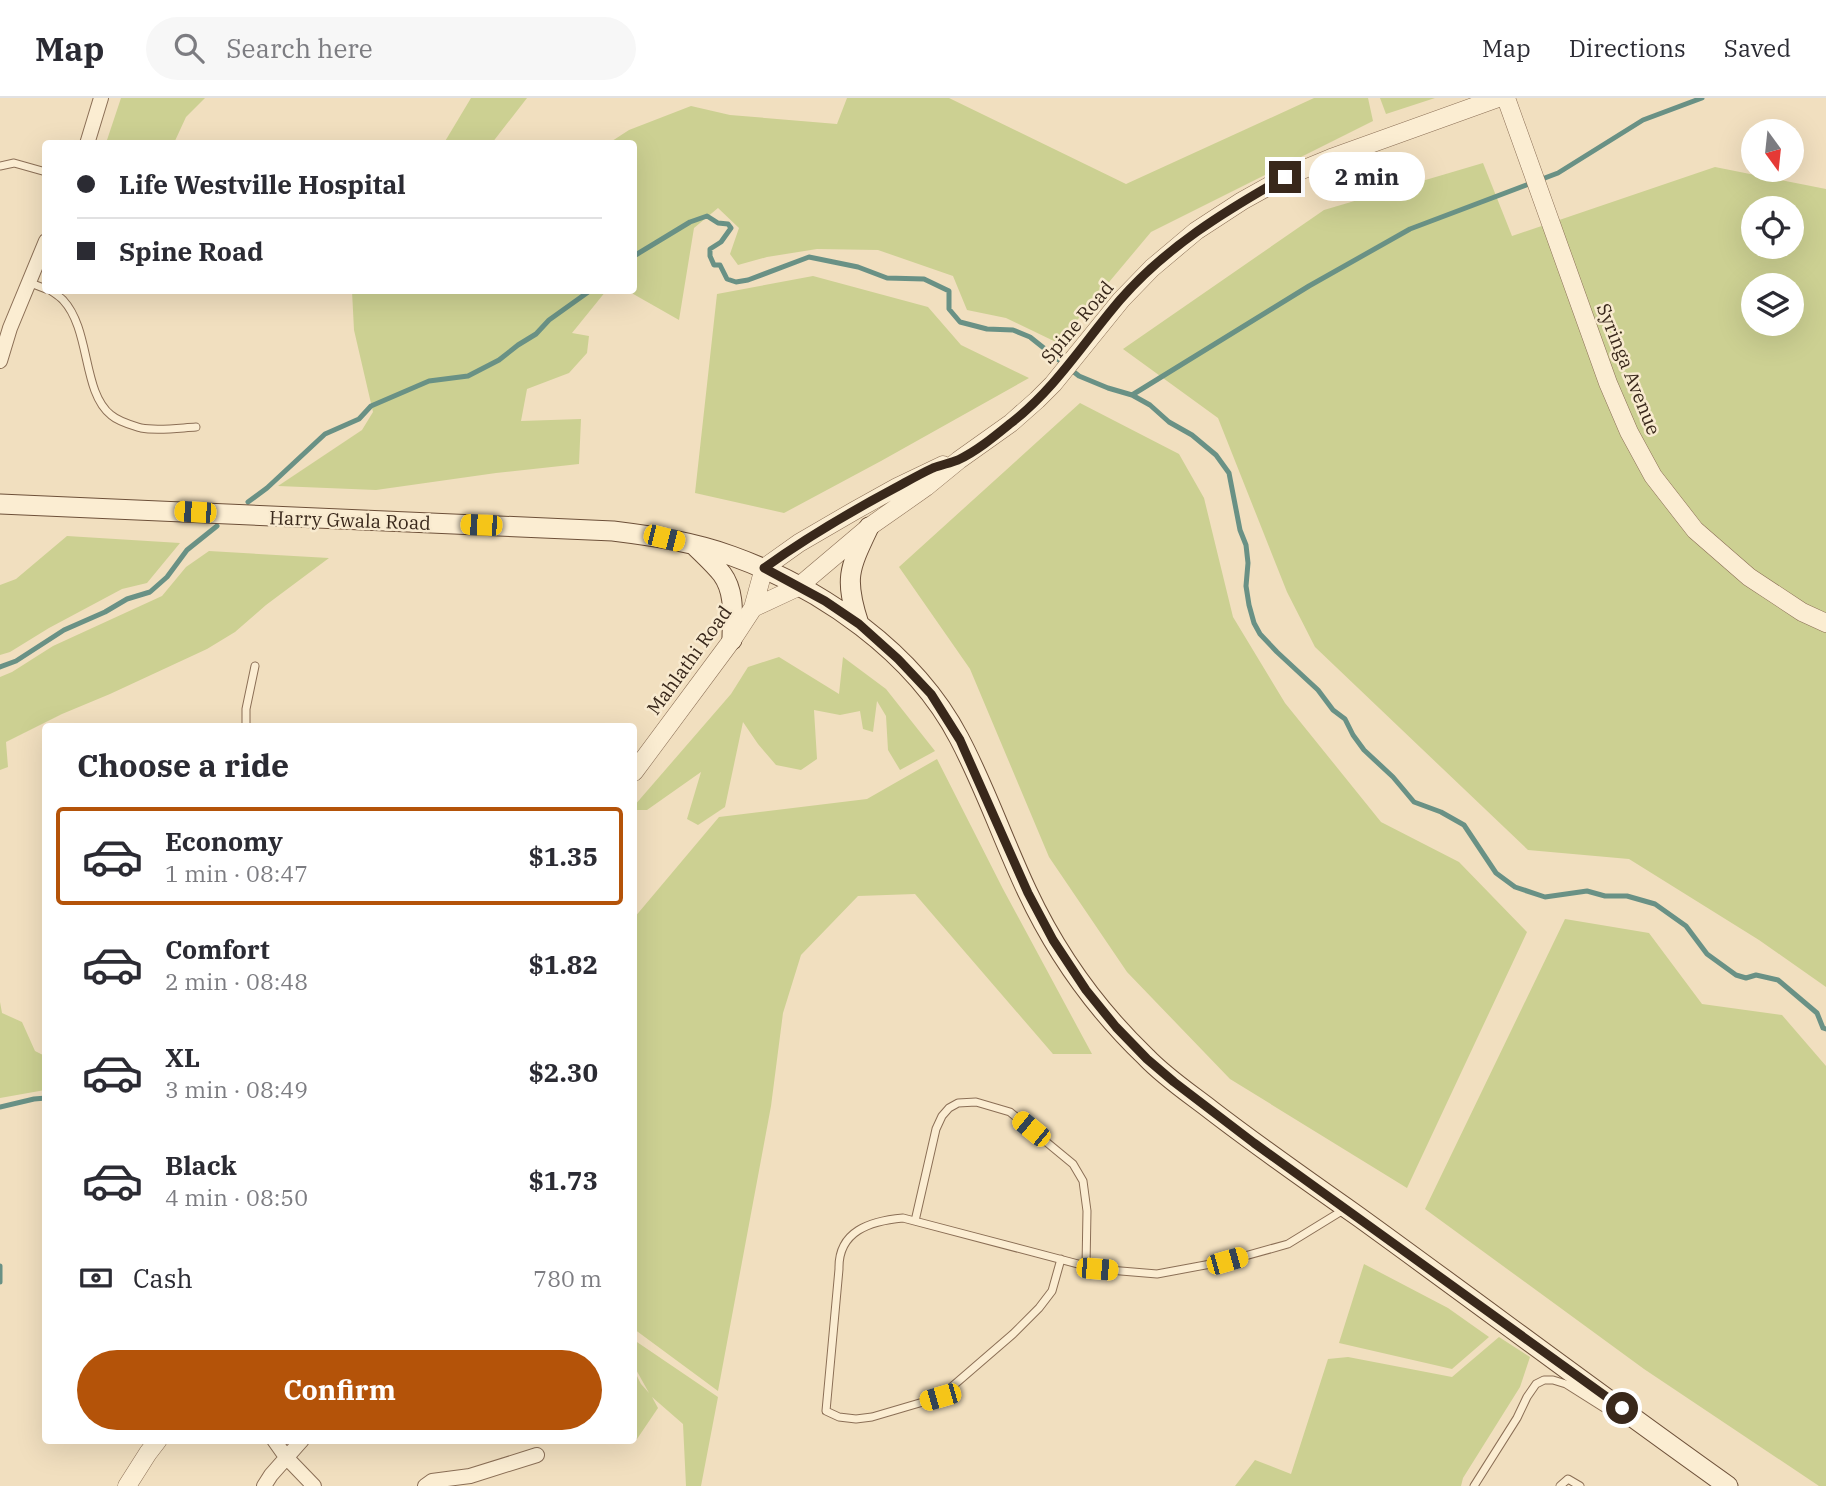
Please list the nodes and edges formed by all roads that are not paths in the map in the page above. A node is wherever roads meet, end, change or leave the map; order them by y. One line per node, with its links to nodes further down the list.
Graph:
1 (101, 98): 4 (street)
2 (1498, 98): 13 (street, Spine Road)
3 (1506, 98): 20 (street, Syringa Avenue)
4 (88, 140)
5 (0, 166): 6 (lane)
6 (42, 171)
7 (42, 249): 8 (street)
8 (28, 282): 9 (lane); 11 (street)
9 (42, 288)
10 (54, 294): 12 (lane)
11 (0, 361)
12 (196, 427)
13 (959, 460): 15 (street, Spine Road); 17 (street, Spine Road)
14 (0, 504): 16 (main road, Harry Gwala Road)
15 (869, 527): 18 (street, Spine Road); 21 (main road)
16 (695, 545): 17 (main road, Harry Gwala Road); 22 (main road)
17 (764, 568): 18 (main road, Harry Gwala Road); 19 (street, Mahlathi Road)
18 (798, 587): 19 (street, Mahlathi Road); 21 (main road, Harry Gwala Road)
19 (753, 608): 22 (street, Mahlathi Road)
20 (1826, 623)
21 (859, 624): 26 (main road, Harry Gwala Road)
22 (732, 640): 25 (street, Mahlathi Road)
23 (256, 666): 24 (lane)
24 (246, 723)
25 (637, 768)
26 (1346, 1208): 29 (lane); 37 (main road, Harry Gwala Road)
27 (915, 1222): 28 (lane); 28 (lane); 29 (lane)
28 (1061, 1259): 29 (lane)
29 (1086, 1266)
30 (1606, 1410): 42 (lane)
31 (1627, 1424): 37 (lane)
32 (155, 1444): 38 (street)
33 (277, 1444): 36 (street)
34 (298, 1444): 36 (street)
35 (537, 1455): 41 (street)
36 (286, 1457): 39 (street); 40 (street)
37 (1710, 1473): 45 (main road, Harry Gwala Road)
38 (127, 1486)
39 (264, 1486)
40 (314, 1486)
41 (425, 1486)
42 (1474, 1486)
43 (1561, 1486): 44 (lane)
44 (1580, 1486)
45 (1728, 1486)

